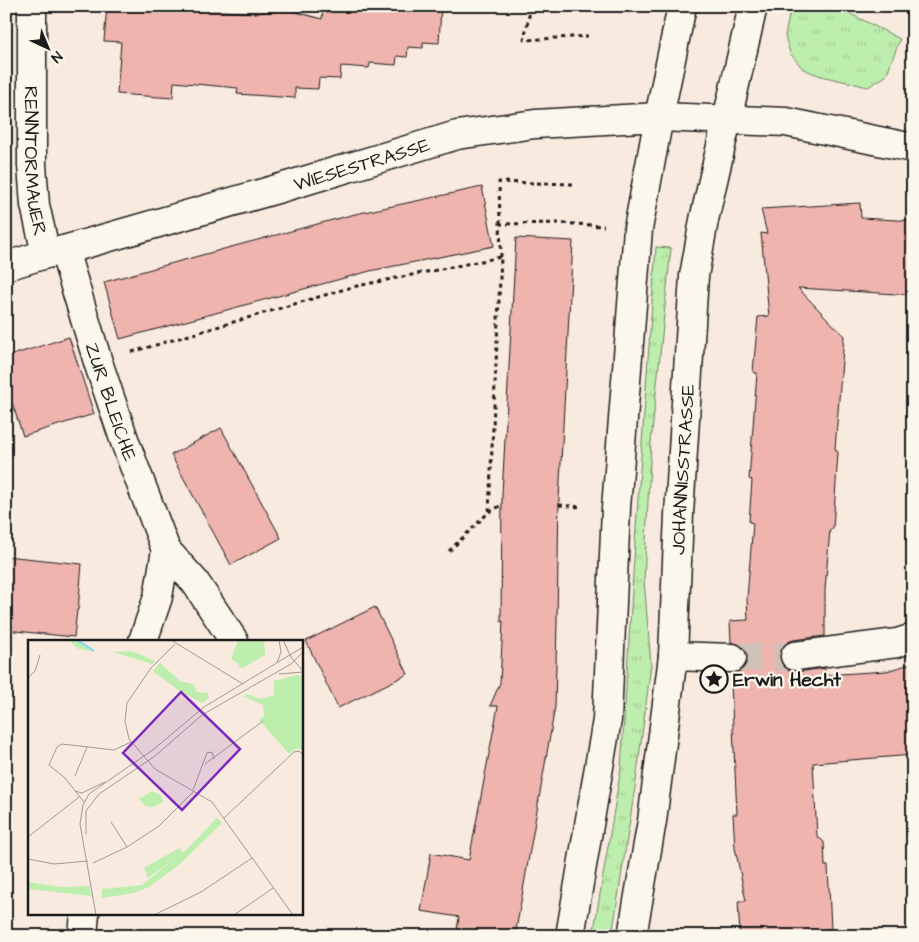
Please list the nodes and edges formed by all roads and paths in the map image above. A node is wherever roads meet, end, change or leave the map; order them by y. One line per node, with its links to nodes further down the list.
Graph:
1 (32, 6): 12 (street, RENNTORMAUER)
2 (531, 6): 5 (path)
3 (682, 6): 6 (street)
4 (753, 6): 7 (street, JOHANNISSTRASSE)
5 (588, 36)
6 (659, 117): 7 (street, WIESESTRASSE); 11 (street); 12 (street, WIESESTRASSE)
7 (727, 120): 8 (street, WIESESTRASSE); 23 (street, JOHANNISSTRASSE)
8 (913, 148)
9 (573, 184): 10 (path)
10 (500, 224): 11 (path); 13 (path)
11 (638, 229): 28 (street)
12 (55, 252): 14 (street, WIESESTRASSE); 15 (street, ZUR BLEICHE)
13 (501, 257): 15 (path); 17 (path)
14 (6, 266)
15 (98, 362): 18 (street, ZUR BLEICHE)
16 (502, 505): 17 (path)
17 (489, 512): 19 (path)
18 (166, 550): 21 (street); 22 (street, ZUR BLEICHE)
19 (449, 551)
20 (913, 638): 24 (street)
21 (143, 640)
22 (233, 640)
23 (673, 656): 25 (street); 29 (street, JOHANNISSTRASSE)
24 (795, 656)
25 (732, 658)
26 (85, 914): 27 (street)
27 (83, 936)
28 (570, 936)
29 (632, 936)

